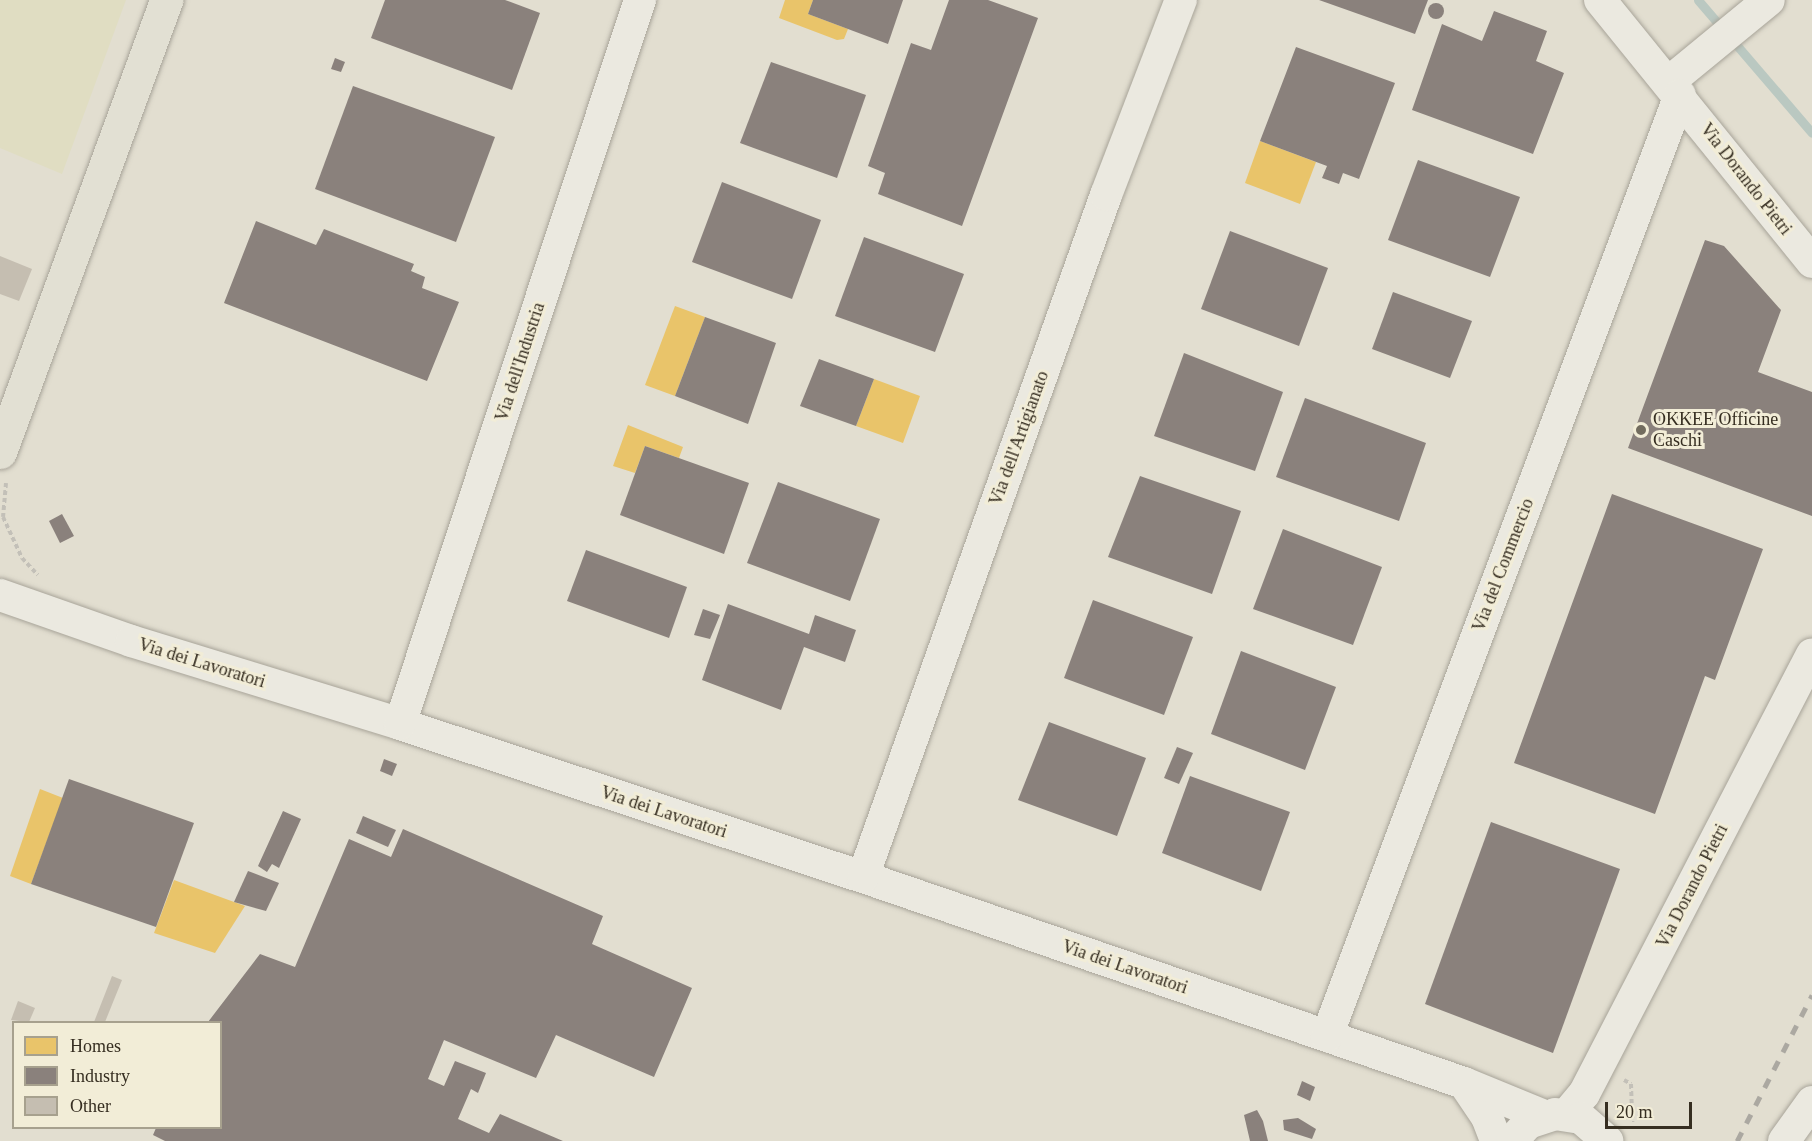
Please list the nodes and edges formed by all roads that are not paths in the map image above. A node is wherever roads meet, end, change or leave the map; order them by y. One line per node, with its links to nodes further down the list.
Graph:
1 (166, 0): 8 (main road)
2 (639, 0): 11 (street, Via dell'Industria)
3 (1181, 0): 12 (street, Via dell'Artigianato)
4 (1600, 0): 6 (street, Via Dorando Pietri)
5 (1769, 0): 6 (street)
6 (1675, 89): 7 (street, Via Dorando Pietri); 13 (street, Via del Commercio)
7 (1812, 262)
8 (3, 462)
9 (0, 595): 11 (street, Via dei Lavoratori)
10 (1812, 655): 14 (street, Via Dorando Pietri)
11 (400, 724): 12 (street, Via dei Lavoratori)
12 (864, 877): 13 (street, Via dei Lavoratori)
13 (1327, 1036): 15 (street)
14 (1598, 1066): 17 (street, Via Dorando Pietri); 18 (street)
15 (1464, 1083): 17 (street); 19 (street)
16 (1812, 1101): 21 (street)
17 (1555, 1115): 18 (street); 20 (street, Via Dorando Pietri)
18 (1615, 1136)
19 (1496, 1141)
20 (1512, 1141)
21 (1784, 1141)

